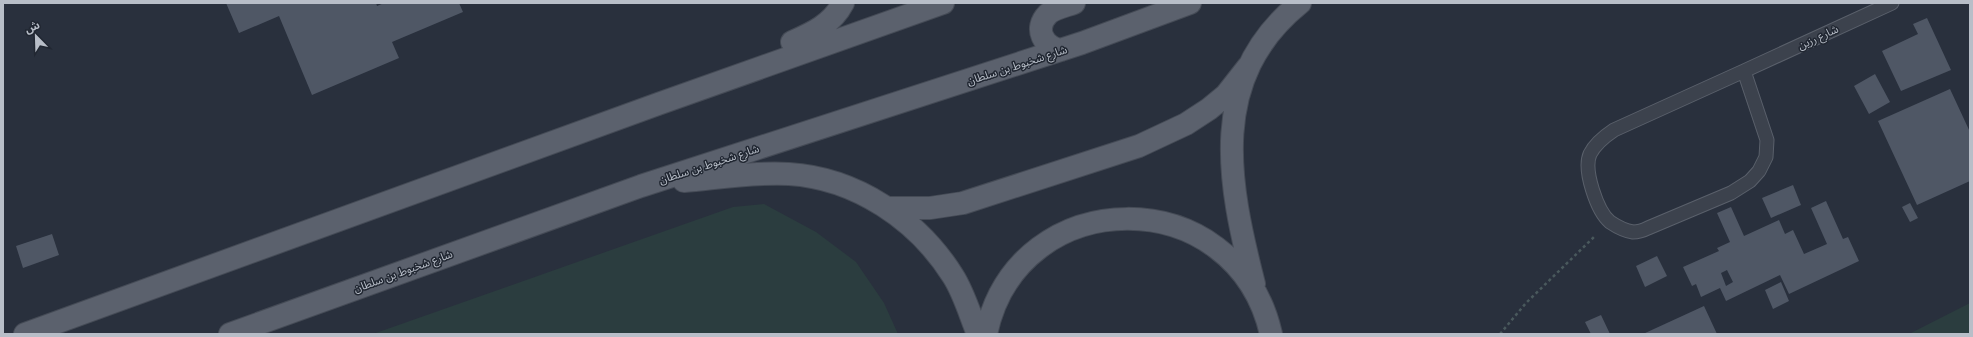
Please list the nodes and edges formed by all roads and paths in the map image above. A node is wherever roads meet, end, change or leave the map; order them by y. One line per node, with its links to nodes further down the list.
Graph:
1 (843, 3): 11 (main road)
2 (942, 3): 7 (main road)
3 (1074, 3): 8 (main road)
4 (1190, 3): 8 (main road, شارع شخبوط بن سلطان)
5 (1300, 3): 9 (main road)
6 (1892, 3): 10 (lane, شارع رزين)
7 (914, 7): 11 (main road)
8 (1061, 50): 12 (main road, شارع شخبوط بن سلطان)
9 (1248, 67): 13 (main road); 15 (main road)
10 (1744, 71): 14 (lane, شارع رزين); 14 (lane)
11 (658, 104): 16 (main road)
12 (641, 186): 13 (main road); 17 (main road, شارع شخبوط بن سلطان)
13 (888, 208): 18 (main road)
14 (1609, 221): 21 (path)
15 (1257, 295): 19 (main road); 20 (main road)
16 (25, 334)
17 (230, 334)
18 (978, 334)
19 (986, 334)
20 (1271, 334)
21 (1500, 334)

